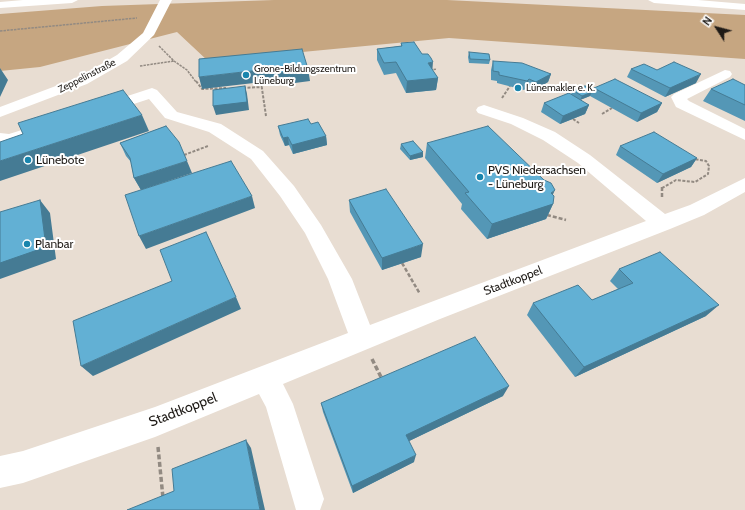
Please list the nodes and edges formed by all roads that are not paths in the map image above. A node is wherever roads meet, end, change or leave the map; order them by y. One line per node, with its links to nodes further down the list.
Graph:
1 (72, 0): 3 (main road)
2 (654, 0): 5 (main road)
3 (0, 5)
4 (162, 7): 8 (main road, Zeppelinstraße)
5 (745, 7)
6 (725, 74): 11 (main road)
7 (484, 110): 14 (main road)
8 (0, 112)
9 (86, 114): 15 (main road)
10 (49, 126): 12 (main road)
11 (745, 135)
12 (0, 138)
13 (745, 184): 14 (main road, Stadtkoppel)
14 (663, 224): 15 (main road, Stadtkoppel)
15 (363, 340): 16 (main road, Stadtkoppel)
16 (266, 378): 17 (main road, Stadtkoppel); 18 (main road)
17 (0, 472)
18 (308, 498)

